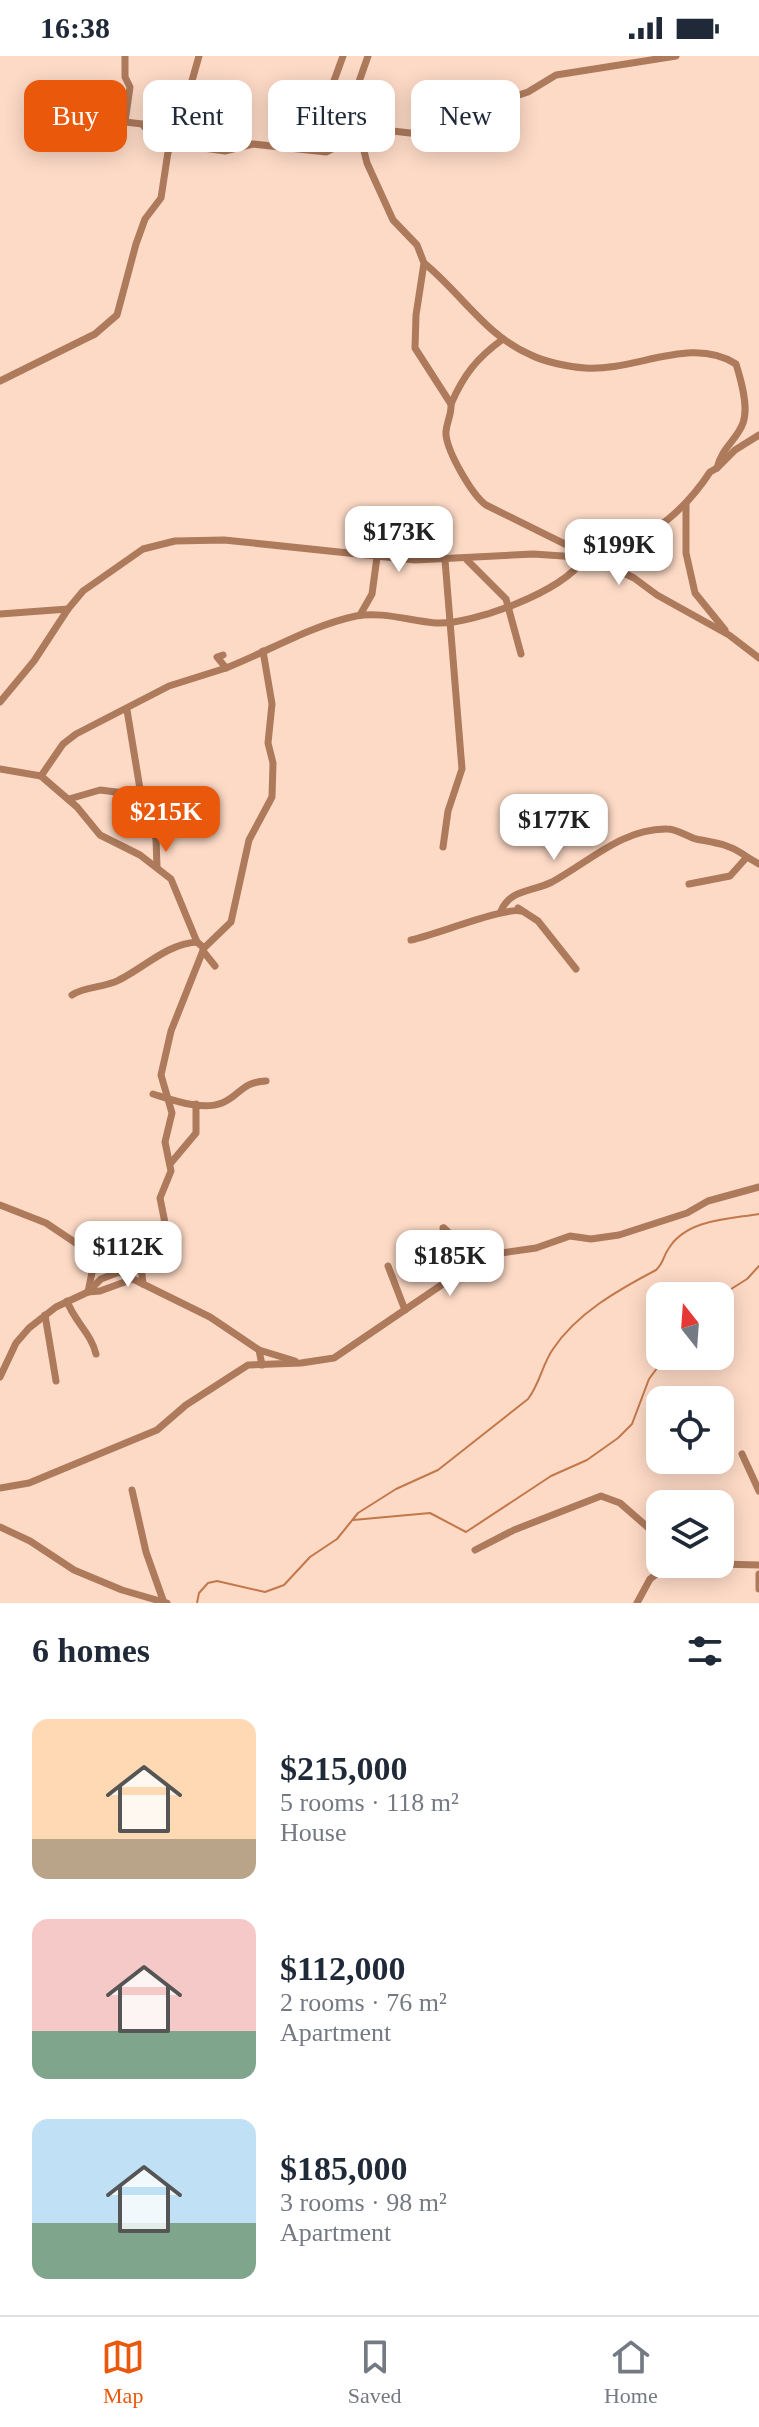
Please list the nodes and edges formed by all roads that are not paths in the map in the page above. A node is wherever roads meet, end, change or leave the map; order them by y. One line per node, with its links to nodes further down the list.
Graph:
1 (125, 56): 9 (street)
2 (199, 56): 6 (street)
3 (343, 56): 7 (street)
4 (368, 56): 8 (street)
5 (676, 56): 10 (street)
6 (192, 80)
7 (334, 80)
8 (360, 80)
9 (143, 125)
10 (395, 131)
11 (168, 152): 15 (street)
12 (364, 152): 13 (street)
13 (424, 263): 14 (street); 16 (street)
14 (503, 339): 16 (street); 18 (street)
15 (0, 381)
16 (451, 404): 21 (street)
17 (759, 435): 18 (street)
18 (717, 468): 19 (street)
19 (686, 504): 21 (street); 30 (street)
20 (377, 557): 23 (street); 26 (street); 28 (street)
21 (593, 558): 22 (street); 30 (street)
22 (583, 559): 24 (street); 25 (street)
23 (445, 560): 24 (street); 29 (street)
24 (467, 560): 25 (street)
25 (507, 607): 29 (street); 32 (street)
26 (68, 609): 27 (street); 36 (street)
27 (0, 614)
28 (360, 615): 29 (street); 31 (street)
29 (451, 621): 42 (street)
30 (729, 635): 34 (street)
31 (263, 651): 35 (street); 52 (street)
32 (521, 654)
33 (223, 655): 35 (street)
34 (759, 658)
35 (226, 668): 37 (street)
36 (0, 702)
37 (127, 710): 39 (street); 40 (street)
38 (0, 769): 39 (street)
39 (41, 776): 41 (street)
40 (141, 795): 41 (street); 45 (street)
41 (69, 799): 45 (street)
42 (443, 847)
43 (747, 857): 44 (street); 46 (street); 47 (street)
44 (759, 864)
45 (157, 866): 51 (street)
46 (689, 884)
47 (506, 900): 48 (street); 49 (street)
48 (501, 911): 49 (street); 50 (street)
49 (521, 911): 54 (street)
50 (411, 940)
51 (197, 942): 52 (street); 55 (street)
52 (204, 950): 53 (street); 58 (street)
53 (215, 966)
54 (576, 969)
55 (72, 995)
56 (266, 1081): 59 (street)
57 (153, 1094): 58 (street)
58 (169, 1099): 59 (street); 60 (street)
59 (196, 1104): 60 (street)
60 (170, 1164): 69 (street)
61 (759, 1187): 63 (street)
62 (0, 1205): 64 (street)
63 (474, 1257): 67 (street); 67 (street)
64 (95, 1258): 66 (street); 70 (street)
65 (388, 1266): 72 (street)
66 (119, 1272): 68 (street); 70 (street)
67 (454, 1275): 72 (street)
68 (133, 1279): 69 (street); 70 (street)
69 (143, 1284): 74 (street)
70 (88, 1292): 71 (street)
71 (67, 1301): 73 (street); 75 (street)
72 (405, 1310): 76 (street)
73 (45, 1315): 78 (street); 79 (street)
74 (259, 1350): 76 (street); 77 (street)
75 (96, 1354)
76 (301, 1363): 77 (street)
77 (262, 1365): 81 (street)
78 (0, 1377)
79 (56, 1381)
80 (742, 1454): 83 (street)
81 (0, 1488)
82 (132, 1490): 92 (street)
83 (759, 1491)
84 (646, 1526): 86 (street)
85 (0, 1527): 92 (street)
86 (475, 1550)
87 (734, 1564): 88 (street)
88 (759, 1565)
89 (759, 1574): 91 (street)
90 (651, 1578): 93 (street)
91 (759, 1589)
92 (165, 1602)
93 (637, 1603)

